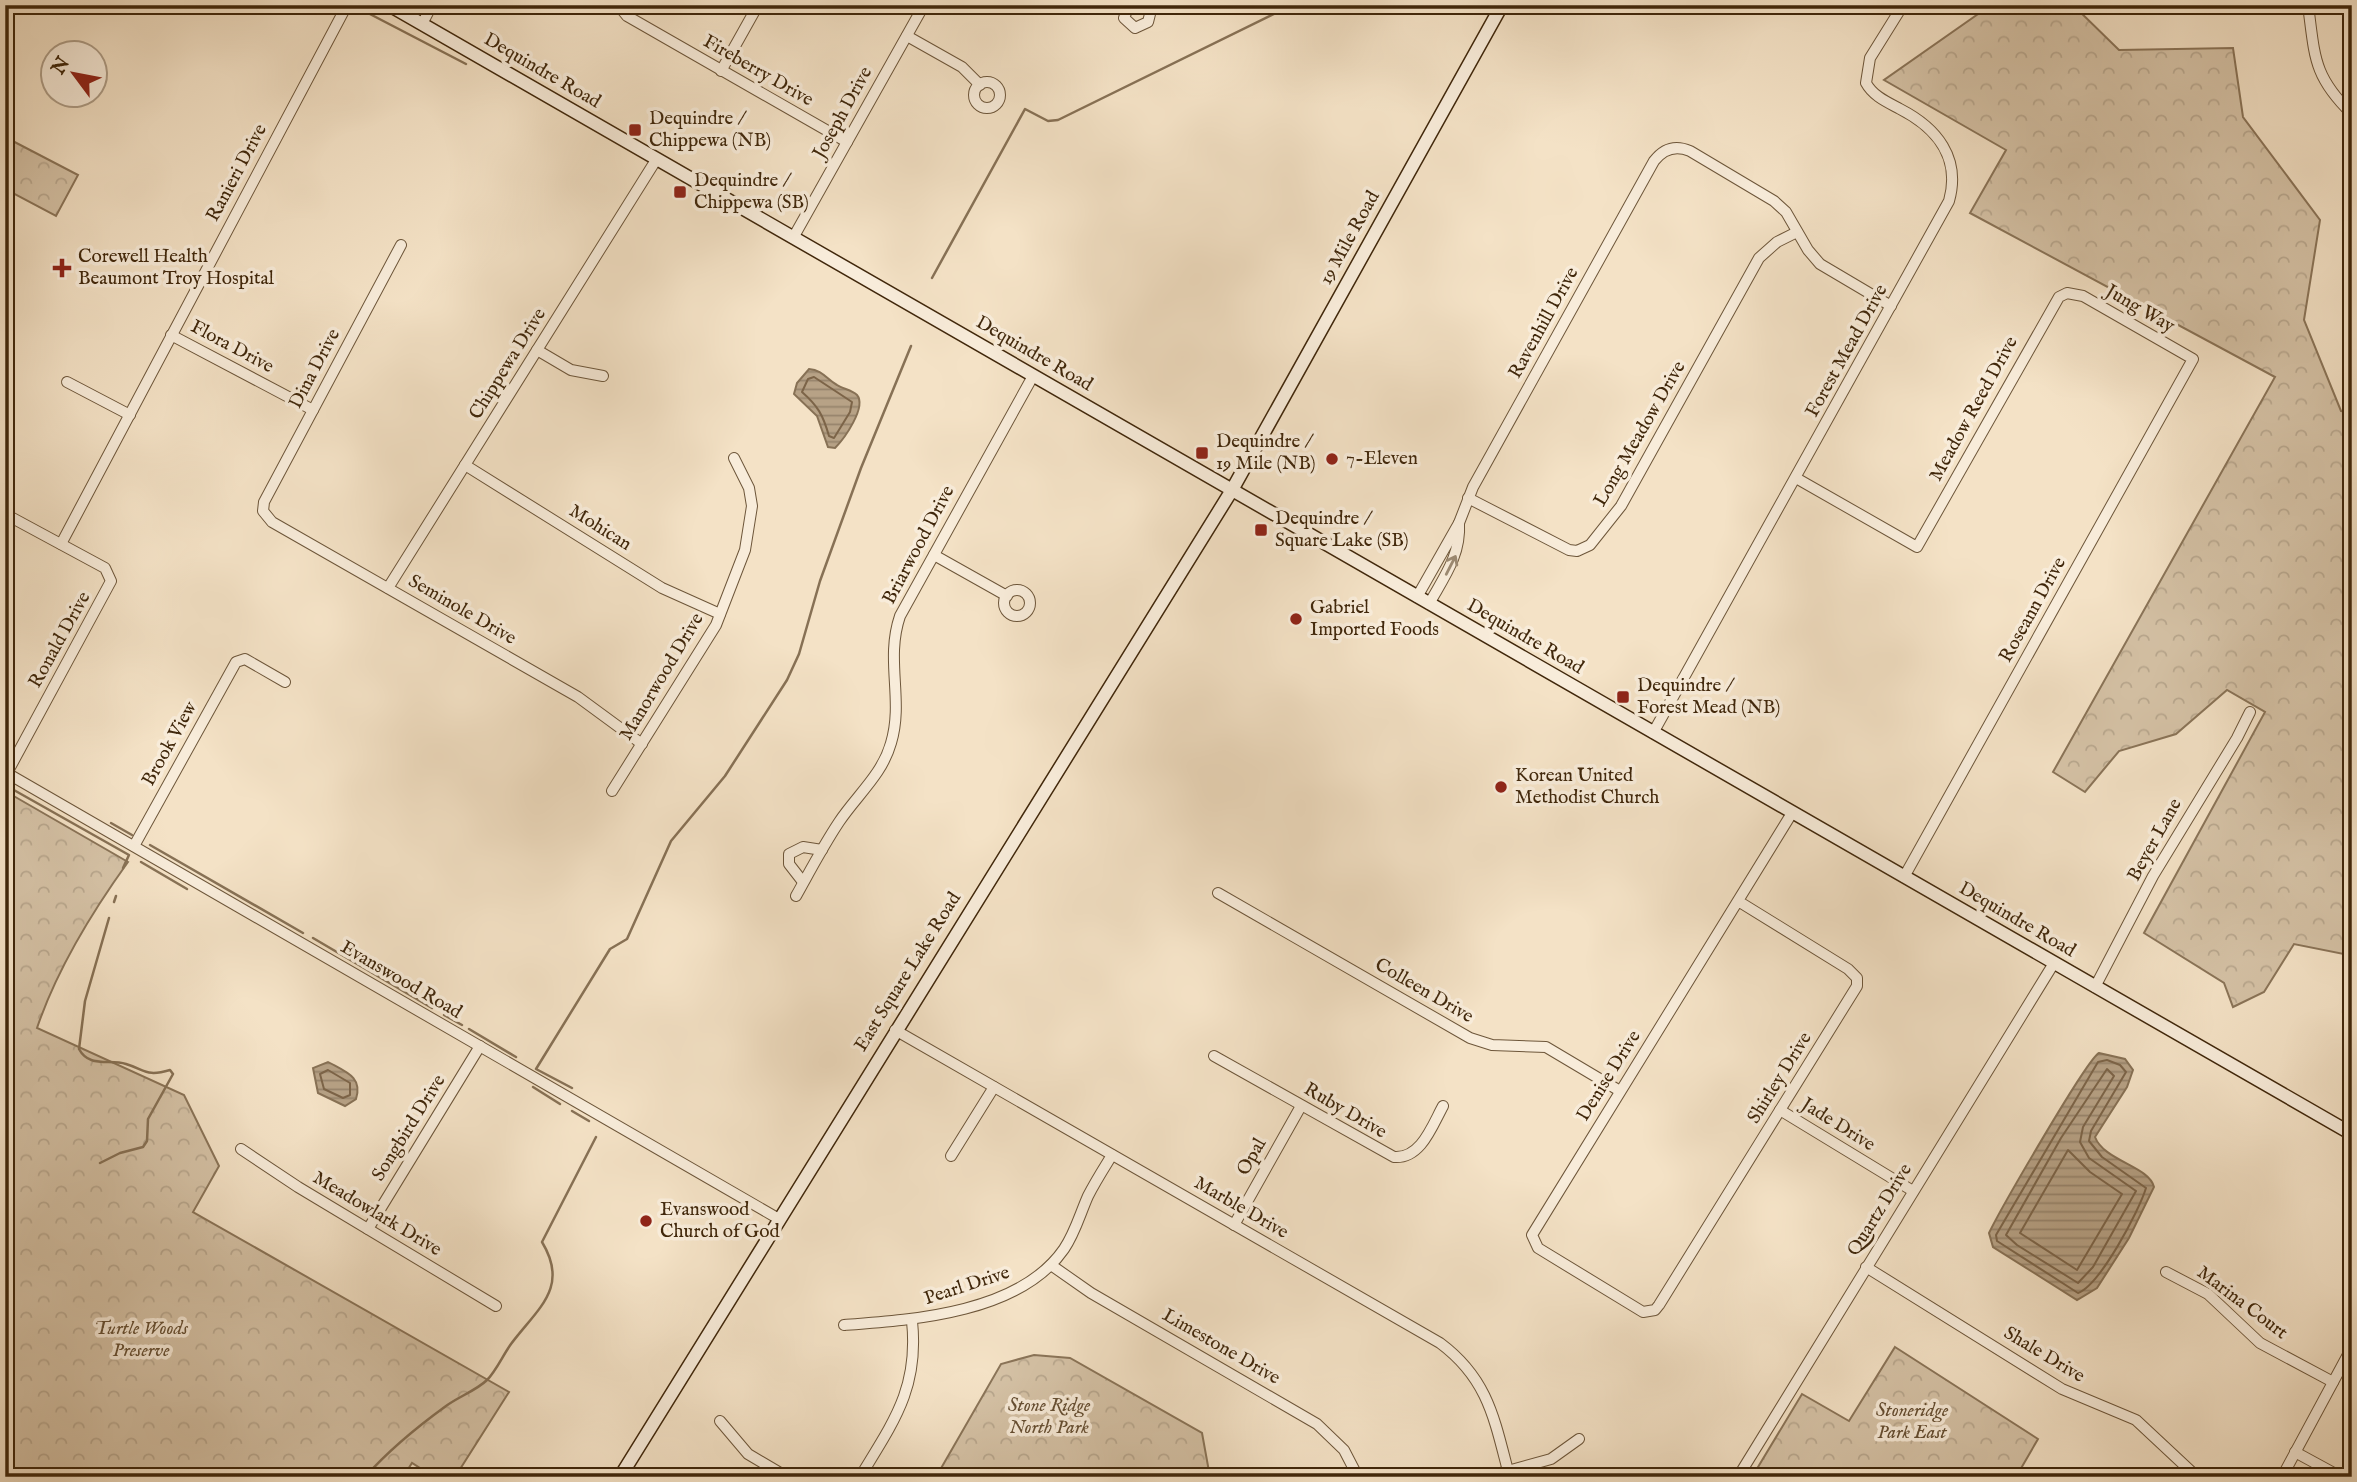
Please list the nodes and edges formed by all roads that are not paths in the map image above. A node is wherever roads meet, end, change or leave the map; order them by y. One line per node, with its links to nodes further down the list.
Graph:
1 (347, 5): 24 (street, Ranieri Drive)
2 (389, 5): 12 (main road, Dequindre Road)
3 (432, 5): 12 (street)
4 (618, 5): 14 (street, Fireberry Drive)
5 (758, 5): 14 (street)
6 (924, 5): 13 (street, Joseph Drive)
7 (1129, 5): 8 (street)
8 (1145, 5)
9 (1502, 5): 35 (main road, 19 Mile Road)
10 (1903, 5): 23 (street, Forest Mead Drive)
11 (2308, 5): 16 (street)
12 (422, 24): 18 (main road, Dequindre Road)
13 (907, 36): 15 (street); 17 (street, Joseph Drive)
14 (722, 71): 17 (street, Fireberry Drive)
15 (980, 85)
16 (2352, 114)
17 (847, 142): 20 (street, Joseph Drive)
18 (656, 160): 20 (main road, Dequindre Road); 25 (street, Chippewa Drive)
19 (1797, 232): 23 (street); 36 (street, Long Meadow Drive); 36 (street, Ravenhill Drive)
20 (793, 238): 28 (main road, Dequindre Road)
21 (401, 245): 30 (street, Dina Drive)
22 (2067, 293): 26 (street, Jung Way); 34 (street, Meadow Reed Drive)
23 (1891, 306): 34 (street, Forest Mead Drive)
24 (172, 335): 30 (street, Flora Drive); 31 (street, Ranieri Drive)
25 (537, 350): 27 (street); 33 (street, Chippewa Drive)
26 (2193, 359): 54 (street, Roseann Drive)
27 (603, 376)
28 (1033, 376): 35 (main road, Dequindre Road); 40 (street, Briarwood Drive)
29 (67, 382): 31 (street)
30 (313, 410): 37 (street, Dina Drive)
31 (130, 415): 39 (street, Ranieri Drive)
32 (734, 458): 44 (street, Manorwood Drive)
33 (465, 465): 41 (street, Chippewa Drive); 44 (street, Mohican)
34 (1796, 478): 47 (street, Forest Mead Drive)
35 (1232, 491): 43 (main road, Dequindre Road); 61 (main road, East Square Lake Road)
36 (1468, 498): 43 (street, Ravenhill Drive)
37 (263, 511): 41 (street, Seminole Drive)
38 (5, 514): 39 (street, Ronald Drive)
39 (61, 544): 49 (street, Ronald Drive)
40 (934, 555): 42 (street); 53 (street, Briarwood Drive)
41 (388, 588): 48 (street, Seminole Drive)
42 (1007, 596)
43 (1423, 601): 47 (main road, Dequindre Road)
44 (720, 614): 48 (street, Manorwood Drive)
45 (285, 682): 52 (street, Brook View)
46 (2250, 712): 60 (street, Beyer Lane)
47 (1653, 733): 51 (main road, Dequindre Road)
48 (642, 744): 50 (street, Manorwood Drive)
49 (6, 773): 52 (street, Evanswood Road)
50 (612, 791)
51 (1792, 813): 54 (main road, Dequindre Road); 58 (street, Denise Drive)
52 (134, 846): 62 (street, Evanswood Road)
53 (822, 850): 55 (street, Briarwood Drive); 55 (street)
54 (1904, 877): 59 (main road, Dequindre Road)
55 (803, 883): 57 (street, Briarwood Drive)
56 (1218, 893): 65 (street, Colleen Drive)
57 (796, 896)
58 (1738, 901): 65 (street, Denise Drive); 68 (street, Shirley Drive)
59 (2054, 963): 60 (main road, Dequindre Road); 73 (street, Quartz Drive)
60 (2095, 986): 69 (main road, Dequindre Road)
61 (895, 1030): 64 (street, Marble Drive); 74 (main road, East Square Lake Road)
62 (480, 1046): 74 (street, Evanswood Road); 76 (street, Songbird Drive)
63 (1214, 1056): 66 (street, Ruby Drive)
64 (994, 1087): 71 (street, Marble Drive); 72 (street)
65 (1620, 1091): 81 (street, Denise Drive)
66 (1301, 1106): 67 (street, Ruby Drive); 75 (street, Opal)
67 (1443, 1106)
68 (1780, 1110): 73 (street, Jade Drive); 81 (street, Shirley Drive)
69 (2352, 1133)
70 (241, 1149): 76 (street, Meadowlark Drive)
71 (1112, 1154): 75 (street, Marble Drive); 77 (street, Pearl Drive)
72 (951, 1156)
73 (1913, 1191): 78 (street, Quartz Drive)
74 (779, 1219): 90 (main road, East Square Lake Road)
75 (1234, 1224): 89 (street, Marble Drive)
76 (368, 1229): 80 (street, Meadowlark Drive)
77 (1051, 1265): 82 (street, Pearl Drive); 93 (street, Limestone Drive)
78 (1866, 1267): 95 (street, Quartz Drive); 96 (street, Shale Drive)
79 (2166, 1272): 85 (street, Marina Court)
80 (496, 1306)
81 (1649, 1312)
82 (912, 1321): 83 (street, Pearl Drive); 92 (street)
83 (844, 1325)
84 (2352, 1347): 85 (street)
85 (2333, 1382): 88 (street)
86 (720, 1421): 91 (street)
87 (1579, 1439): 89 (street)
88 (2295, 1452): 97 (street); 98 (street)
89 (1508, 1471): 94 (street)
90 (620, 1477)
91 (787, 1477)
92 (860, 1477)
93 (1358, 1477)
94 (1486, 1477)
95 (1738, 1477)
96 (2197, 1477)
97 (2282, 1477)
98 (2341, 1477)

